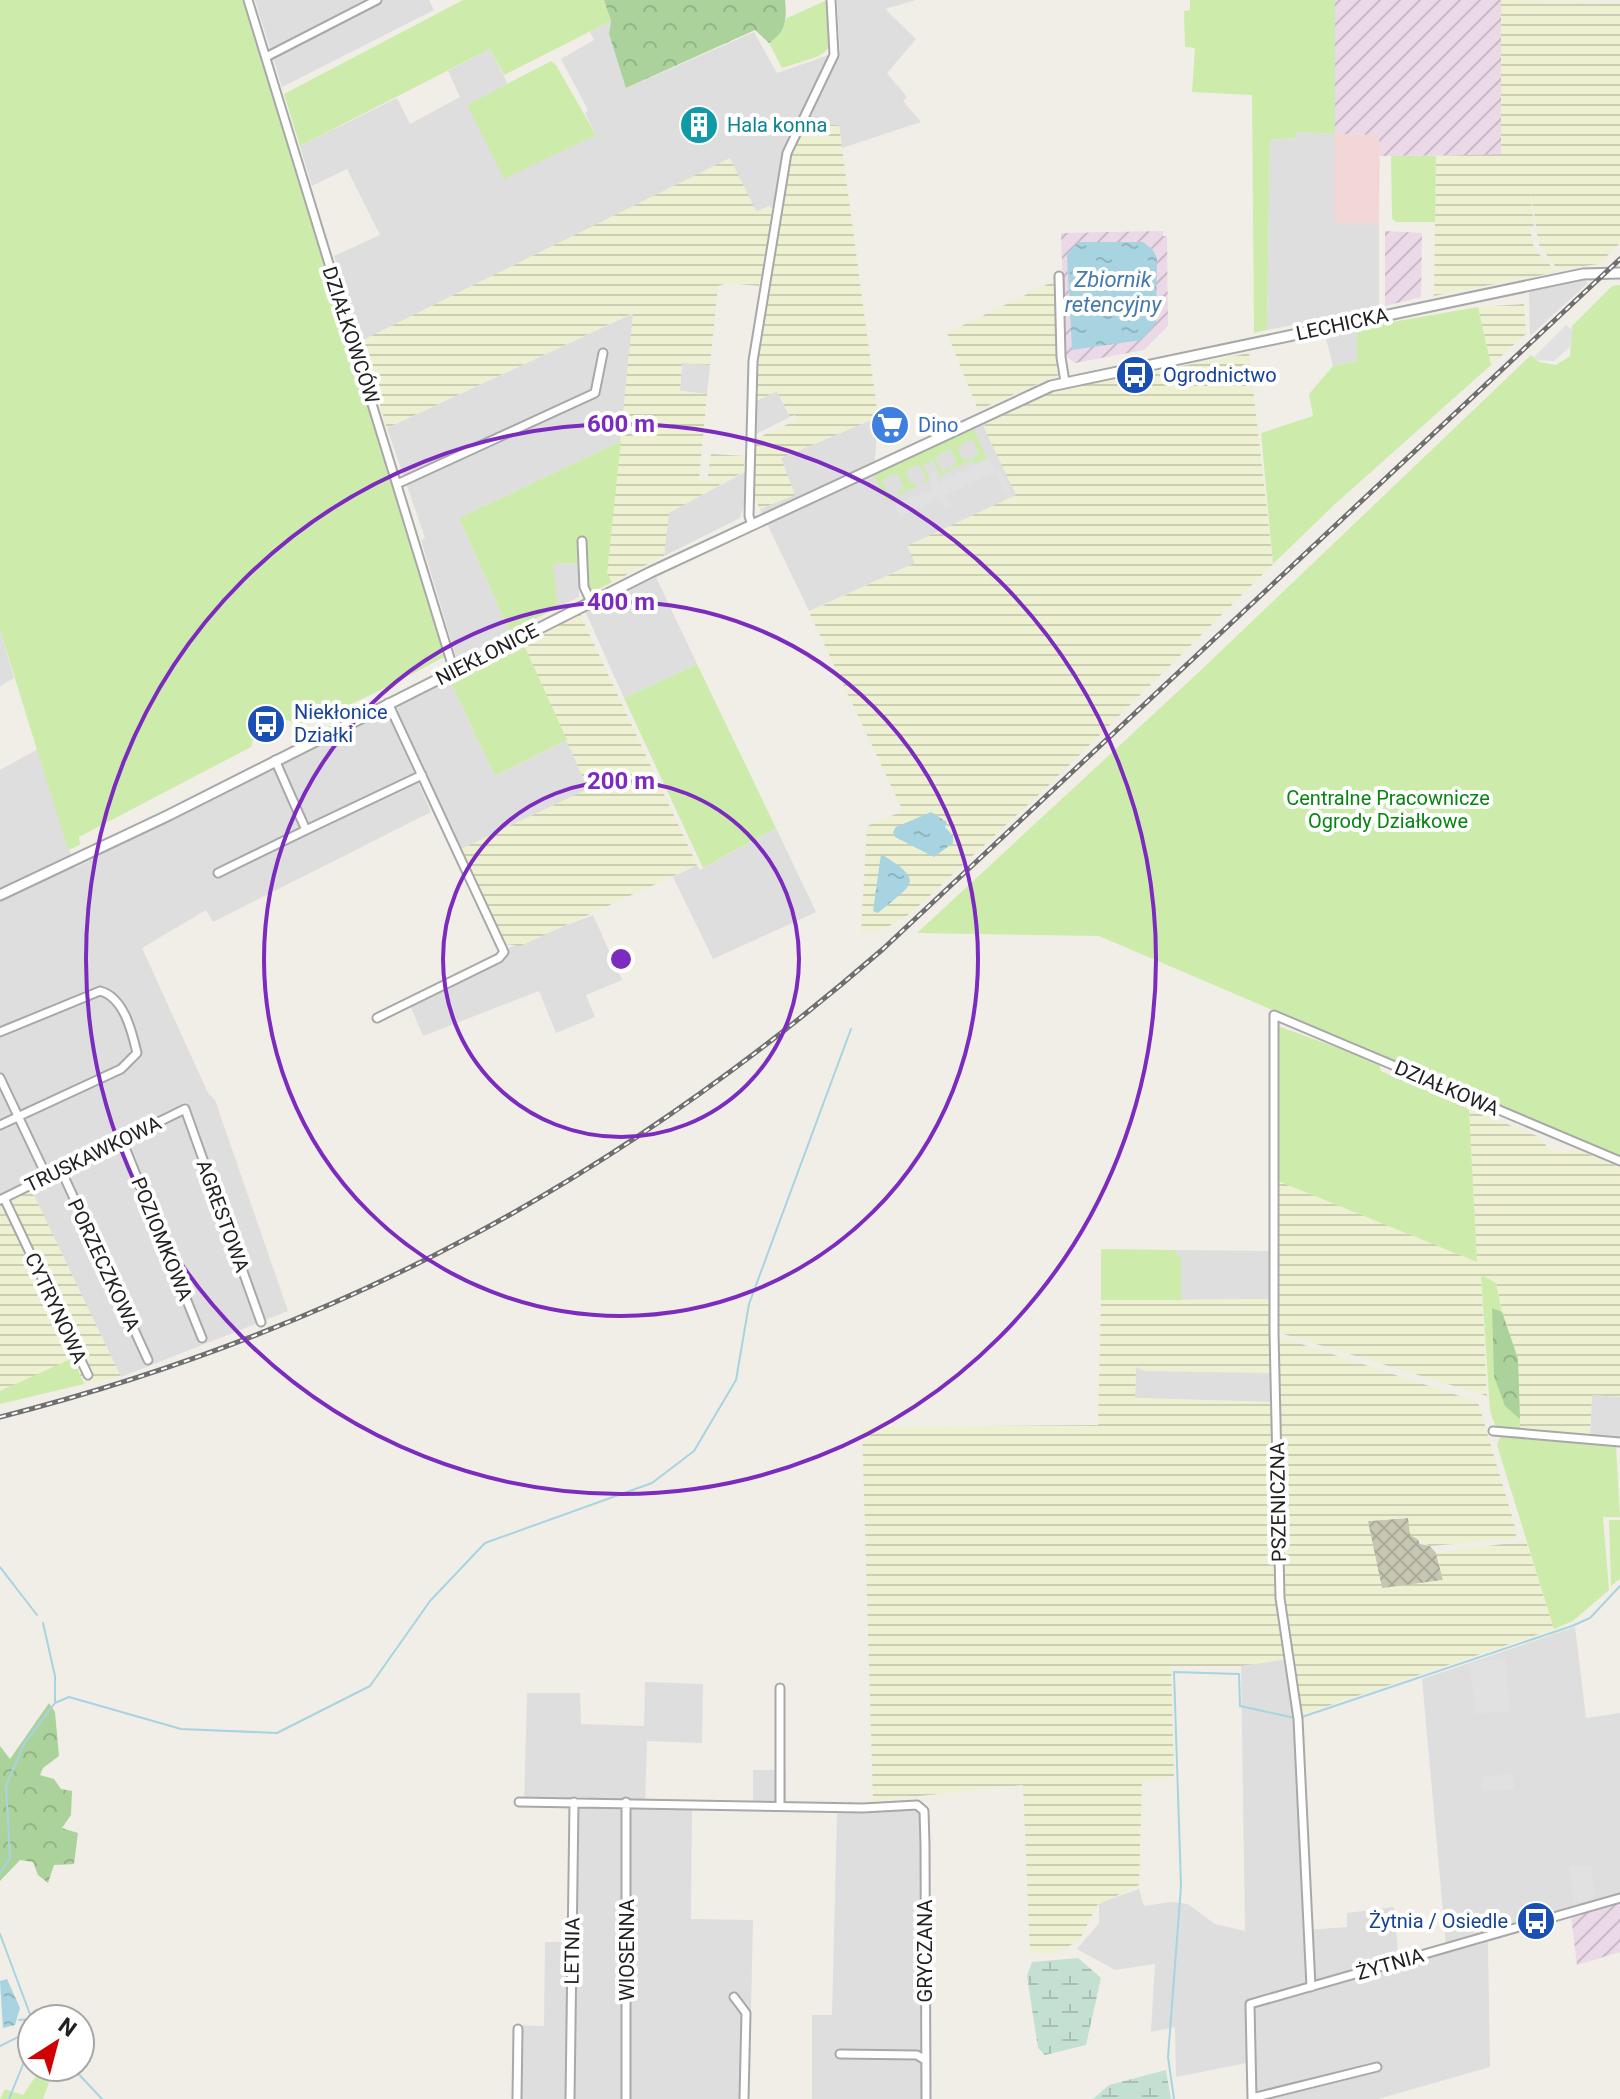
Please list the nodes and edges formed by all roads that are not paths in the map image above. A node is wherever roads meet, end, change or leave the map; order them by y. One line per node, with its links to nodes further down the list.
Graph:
1 (248, 0): 4 (street, DZIAŁKOWCÓW)
2 (377, 0): 4 (street)
3 (831, 0): 10 (street)
4 (266, 57): 9 (street, DZIAŁKOWCÓW)
5 (1620, 273): 8 (street, LECHICKA)
6 (1059, 276): 8 (street)
7 (603, 353): 9 (street)
8 (1065, 382): 10 (street, NIEKŁONICE)
9 (397, 484): 13 (street, DZIAŁKOWCÓW)
10 (752, 525): 12 (street, NIEKŁONICE)
11 (582, 541): 12 (street)
12 (591, 602): 13 (street, NIEKŁONICE)
13 (454, 671): 14 (street, NIEKŁONICE)
14 (388, 703): 15 (street, NIEKŁONICE); 16 (street)
15 (275, 760): 17 (street); 19 (street, NIEKŁONICE)
16 (422, 775): 17 (street); 21 (street)
17 (306, 830): 18 (street)
18 (218, 873)
19 (0, 895)
20 (1274, 1015): 28 (street, DZIAŁKOWA); 44 (street, PSZENICZNA)
21 (377, 1018)
22 (0, 1032): 25 (street)
23 (0, 1078): 25 (street)
24 (185, 1109): 27 (street, TRUSKAWKOWA); 32 (street, AGRESTOWA)
25 (17, 1118): 26 (street); 30 (street)
26 (0, 1125)
27 (122, 1140): 29 (street, TRUSKAWKOWA); 33 (street, POZIOMKOWA)
28 (1620, 1161)
29 (61, 1170): 30 (street, TRUSKAWKOWA); 34 (street, PORZECZKOWA)
30 (47, 1177): 31 (street, TRUSKAWKOWA)
31 (2, 1199): 35 (street, CYTRYNOWA)
32 (261, 1322)
33 (202, 1338)
34 (148, 1360)
35 (88, 1375)
36 (1493, 1431): 37 (street)
37 (1620, 1442)
38 (780, 1688): 42 (street)
39 (519, 1802): 40 (street)
40 (574, 1802): 41 (street); 52 (street, LETNIA)
41 (626, 1802): 42 (street); 53 (street, WIOSENNA)
42 (780, 1806): 48 (street, GRYCZANA)
43 (1620, 1898): 44 (street, ŻYTNIA)
44 (1311, 1987): 50 (street, ŻYTNIA)
45 (734, 1997): 54 (street)
46 (518, 2029): 51 (street)
47 (840, 2054): 48 (street)
48 (925, 2060): 55 (street, GRYCZANA)
49 (1377, 2067): 50 (street, ŻYTNIA)
50 (1252, 2098)
51 (517, 2099)
52 (570, 2099)
53 (626, 2099)
54 (744, 2099)
55 (926, 2099)

